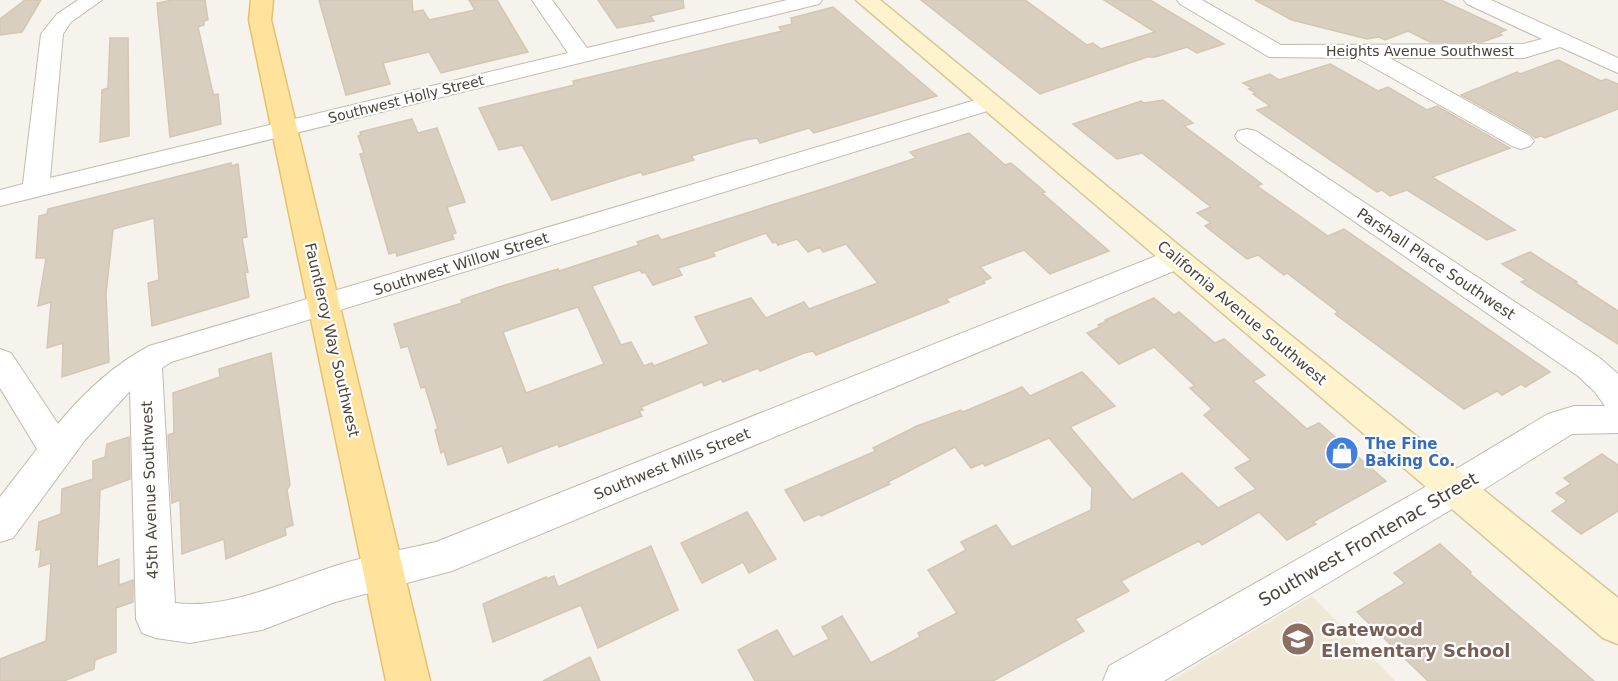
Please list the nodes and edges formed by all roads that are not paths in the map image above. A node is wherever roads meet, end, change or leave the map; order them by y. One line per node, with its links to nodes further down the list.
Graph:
1 (92, 0): 16 (street)
2 (262, 0): 13 (main road, Fauntleroy Way Southwest)
3 (542, 0): 10 (street)
4 (812, 0): 10 (street, Southwest Holly Street)
5 (867, 0): 12 (main road, California Avenue Southwest)
6 (1187, 0): 9 (street, Heights Avenue Southwest)
7 (1474, 0): 8 (street)
8 (1562, 40): 9 (street, Heights Avenue Southwest); 11 (street)
9 (1363, 52): 15 (street)
10 (581, 56): 13 (street, Southwest Holly Street)
11 (1618, 66)
12 (989, 103): 18 (main road, California Avenue Southwest); 19 (street, Southwest Willow Street)
13 (284, 129): 16 (street, Southwest Holly Street); 19 (main road, Fauntleroy Way Southwest)
14 (1247, 136): 22 (street, Parshall Place Southwest)
15 (1521, 141)
16 (36, 189): 17 (street, Southwest Holly Street)
17 (0, 198)
18 (1176, 260): 25 (main road, California Avenue Southwest); 27 (street, Southwest Mills Street)
19 (325, 306): 21 (street, Southwest Willow Street); 27 (main road, Fauntleroy Way Southwest)
20 (0, 361): 24 (street)
21 (145, 361): 24 (street, Southwest Willow Street); 28 (street, 45th Avenue Southwest)
22 (1618, 399)
23 (1618, 420): 25 (street, Southwest Frontenac Street)
24 (57, 452): 26 (street, Southwest Willow Street)
25 (1454, 489): 29 (main road, California Avenue Southwest); 31 (street, Southwest Frontenac Street)
26 (0, 526)
27 (384, 572): 28 (street, Southwest Mills Street); 30 (main road, Fauntleroy Way Southwest)
28 (156, 619)
29 (1618, 624)
30 (408, 681)
31 (1124, 681)

